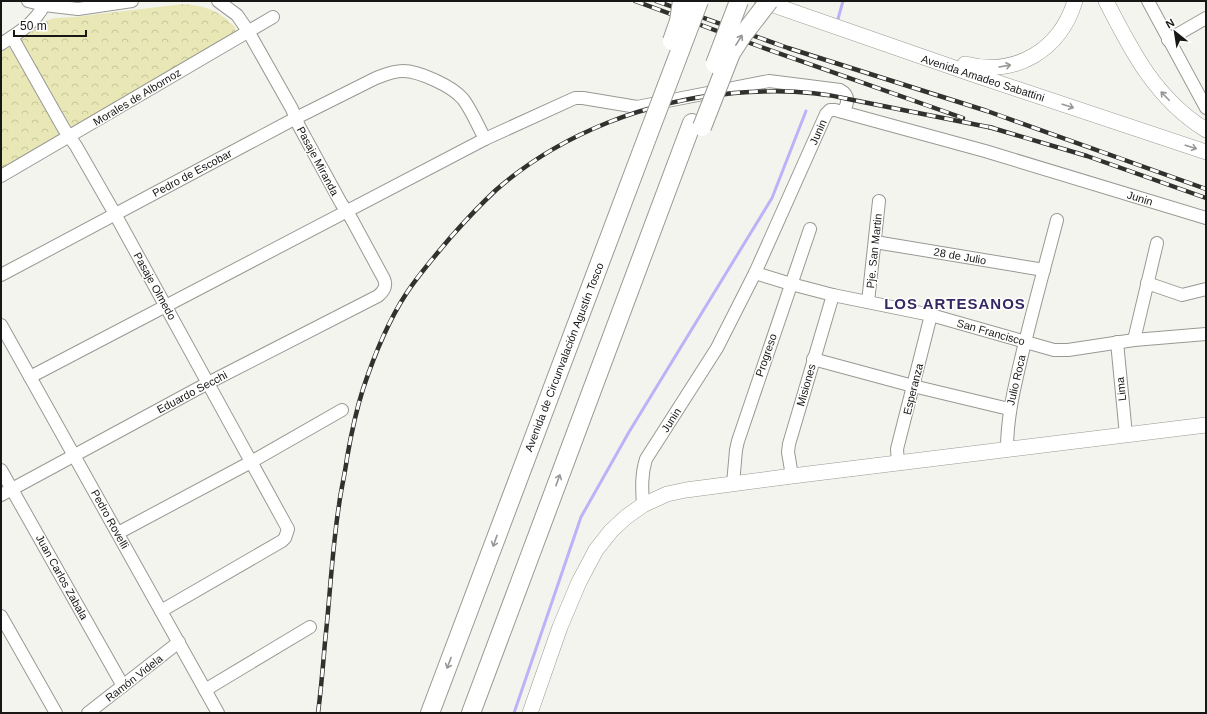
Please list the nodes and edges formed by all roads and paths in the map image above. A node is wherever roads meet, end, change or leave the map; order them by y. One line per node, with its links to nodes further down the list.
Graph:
1 (28, 1): 11 (street)
2 (132, 1): 11 (street)
3 (218, 1): 15 (street, Pasaje Miranda)
4 (682, 1): 26 (highway, bridge)
5 (699, 1): 26 (highway, Avenida de Circunvalación Agustín Tosco, bridge)
6 (739, 1): 22 (highway, bridge)
7 (762, 1): 12 (main road, Avenida Amadeo Sabattini)
8 (1075, 1): 12 (main road, one-way to 8)
9 (1106, 1): 23 (main road, one-way to 9)
10 (1148, 1): 17 (street)
11 (50, 4): 16 (street)
12 (774, 4): 22 (highway, one-way to 12, bridge); 27 (main road, Avenida Amadeo Sabattini, one-way to 27)
13 (273, 17): 15 (street, Morales de Albornoz)
14 (1206, 18): 17 (street)
15 (248, 31): 21 (street, Pasaje Miranda); 24 (street, Morales de Albornoz)
16 (12, 37): 18 (street); 24 (street, Pasaje Olmedo)
17 (1168, 40): 19 (street)
18 (1, 44)
19 (1206, 108)
20 (843, 112): 25 (street); 32 (street, Junin); 38 (street, Junin)
21 (296, 118): 25 (street, Pedro de Escobar); 30 (street, Pasaje Miranda); 31 (street, Pedro de Escobar)
22 (697, 125): 70 (highway, one-way to 22)
23 (1206, 130)
24 (70, 137): 28 (street, Morales de Albornoz); 31 (street, Pasaje Olmedo)
25 (485, 139): 30 (street)
26 (637, 149): 82 (highway, Avenida de Circunvalación Agustín Tosco, one-way to 82)
27 (1206, 152)
28 (1, 176)
29 (879, 201): 35 (street, Pje. San Martin)
30 (346, 211): 43 (street, Pasaje Miranda); 46 (street)
31 (115, 214): 39 (street, Pedro de Escobar); 46 (street, Pasaje Olmedo)
32 (1206, 218)
33 (1057, 220): 37 (street, Julio Roca)
34 (810, 229): 41 (street, Progreso)
35 (875, 242): 37 (street, 28 de Julio); 45 (street, Pje. San Martin)
36 (1157, 243): 40 (street)
37 (1044, 270): 51 (street, Julio Roca)
38 (755, 273): 41 (street, San Francisco); 71 (street, Junin)
39 (1, 275)
40 (1147, 283): 42 (street); 50 (street)
41 (791, 284): 44 (street, San Francisco); 67 (street, Progreso)
42 (1206, 289)
43 (384, 291): 55 (street, Eduardo Secchi)
44 (833, 295): 45 (street, San Francisco); 53 (street, Misiones)
45 (868, 302): 47 (street, San Francisco)
46 (166, 305): 54 (street); 55 (street, Pasaje Olmedo)
47 (931, 315): 51 (street, San Francisco); 56 (street, Esperanza)
48 (1, 325): 54 (street, Pedro Rovelli)
49 (1206, 334): 50 (street, San Francisco)
50 (1134, 340): 52 (street, San Francisco)
51 (1025, 342): 52 (street, San Francisco); 57 (street, Julio Roca)
52 (1116, 342): 60 (street, Lima)
53 (813, 359): 56 (street); 66 (street, Misiones)
54 (30, 377): 62 (street, Pedro Rovelli)
55 (208, 383): 62 (street, Eduardo Secchi); 63 (street, Pasaje Olmedo)
56 (913, 386): 57 (street); 64 (street, Esperanza)
57 (1010, 409): 61 (street, Julio Roca)
58 (342, 410): 63 (street)
59 (1206, 424): 60 (main road)
60 (1126, 435): 61 (main road)
61 (1007, 449): 64 (main road)
62 (74, 455): 68 (street, Eduardo Secchi); 72 (street, Pedro Rovelli)
63 (251, 462): 72 (street); 73 (street, Pasaje Olmedo)
64 (898, 463): 66 (main road)
65 (1, 470): 68 (street, Juan Carlos Zabala)
66 (792, 476): 67 (main road)
67 (733, 484): 71 (main road)
68 (12, 489): 69 (street, Eduardo Secchi); 77 (street, Juan Carlos Zabala)
69 (1, 495)
70 (549, 502): 83 (highway); 84 (highway)
71 (643, 505): 85 (main road)
72 (118, 533): 73 (street, Pedro Rovelli)
73 (161, 611): 76 (street, Pedro Rovelli)
74 (1, 616): 79 (street)
75 (310, 627): 78 (street)
76 (179, 642): 77 (street, Ramón Videla); 78 (street, Pedro Rovelli)
77 (123, 686): 80 (street, Ramón Videla)
78 (205, 690): 81 (street, Pedro Rovelli)
79 (56, 713)
80 (88, 713)
81 (218, 713)
82 (430, 713)
83 (470, 713)
84 (482, 713)
85 (530, 713)

